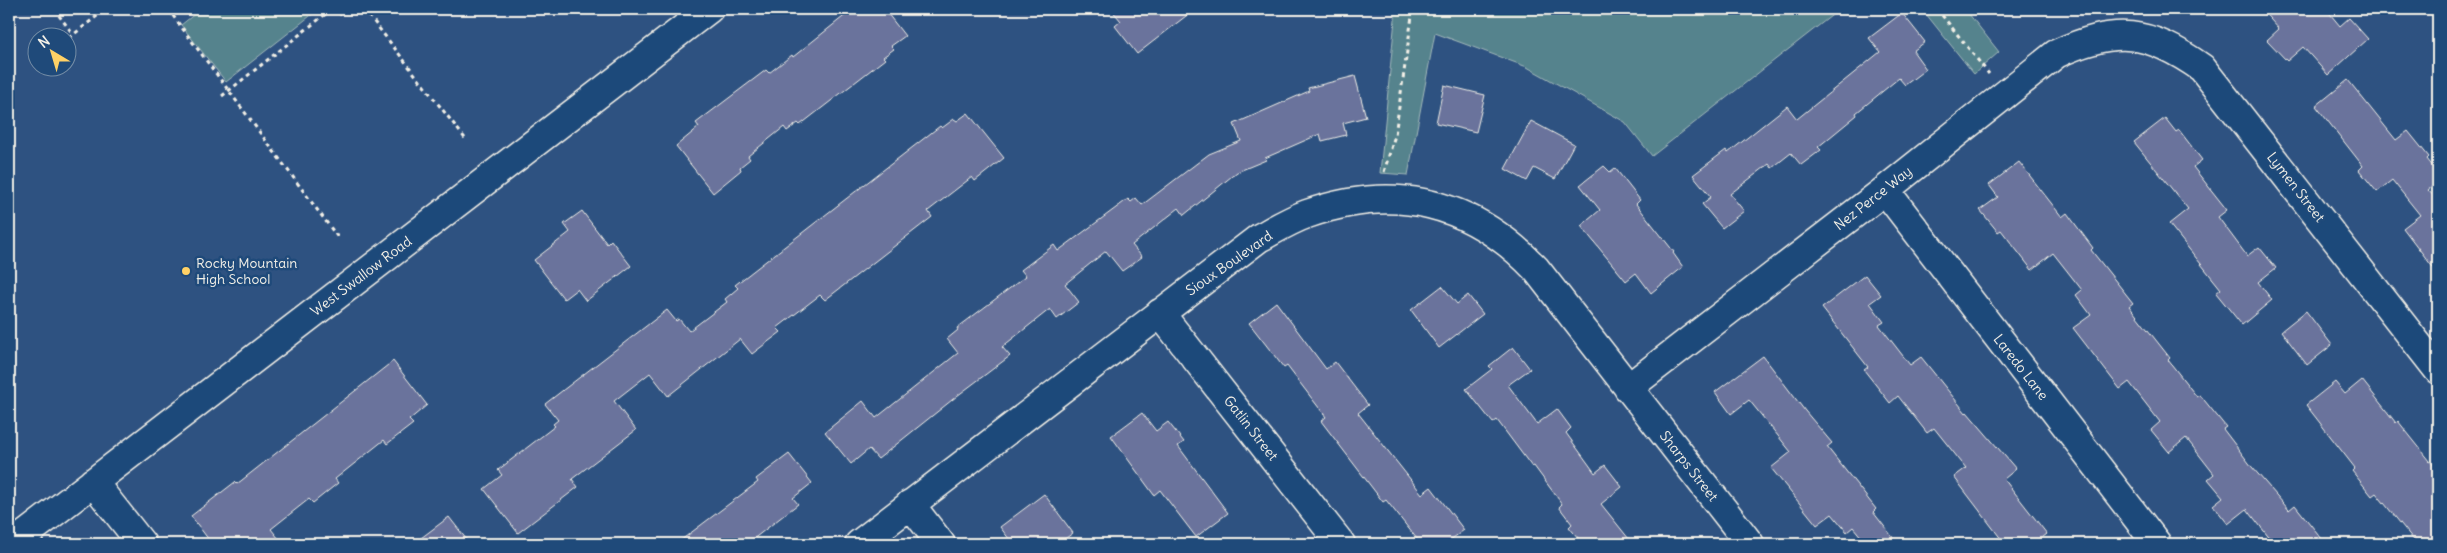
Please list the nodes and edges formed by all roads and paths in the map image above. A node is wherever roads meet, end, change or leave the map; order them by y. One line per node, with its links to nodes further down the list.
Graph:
1 (54, 9): 10 (path)
2 (106, 9): 11 (path)
3 (168, 9): 13 (path)
4 (333, 9): 5 (path); 13 (path)
5 (346, 9)
6 (364, 9): 16 (path)
7 (709, 9): 23 (street, West Swallow Road)
8 (1413, 9): 18 (path)
9 (1937, 9): 14 (path)
10 (68, 28)
11 (78, 30)
12 (2130, 36): 14 (street, Nez Perce Way); 21 (street, Lymen Street)
13 (229, 91): 15 (path); 19 (path)
14 (2005, 94): 17 (street, Nez Perce Way)
15 (222, 96)
16 (467, 141)
17 (1885, 190): 22 (street, Nez Perce Way); 31 (street, Laredo Lane)
18 (1376, 199): 20 (street, Sioux Boulevard); 22 (street, Sioux Boulevard)
19 (339, 239)
20 (1160, 313): 24 (street, Sioux Boulevard); 29 (street, Gatlin Street)
21 (2438, 370)
22 (1628, 388): 30 (street, Sharps Street)
23 (93, 482): 25 (street, West Swallow Road); 26 (street)
24 (910, 504): 27 (street, Sioux Boulevard); 28 (street)
25 (13, 544)
26 (142, 544)
27 (859, 544)
28 (941, 544)
29 (1341, 544)
30 (1750, 544)
31 (2157, 544)

